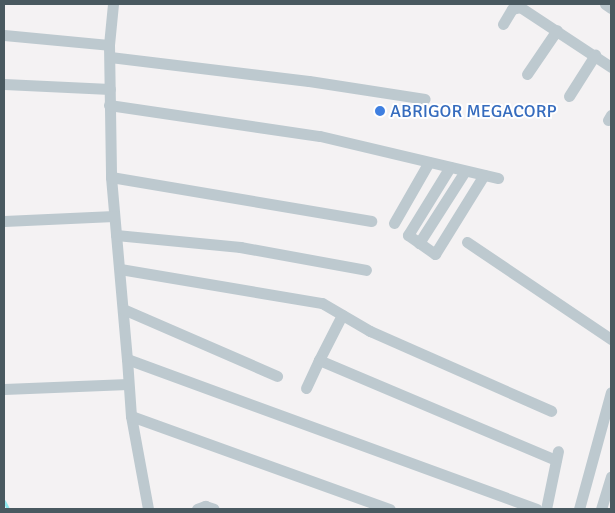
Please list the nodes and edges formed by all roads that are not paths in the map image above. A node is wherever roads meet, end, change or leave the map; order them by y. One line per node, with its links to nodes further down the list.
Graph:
1 (113, 4): 7 (street)
2 (605, 4): 3 (street)
3 (611, 8)
4 (503, 24): 5 (street)
5 (557, 30): 8 (street); 11 (street)
6 (4, 35): 7 (street)
7 (109, 45): 9 (street)
8 (596, 55): 10 (street); 14 (street)
9 (110, 57): 13 (street); 15 (street)
10 (611, 67)
11 (528, 74)
12 (4, 84): 13 (street)
13 (110, 89): 16 (street)
14 (569, 96)
15 (425, 98)
16 (109, 105): 17 (street); 21 (street)
17 (429, 162): 18 (street); 26 (street)
18 (450, 167): 19 (street); 29 (street)
19 (466, 171): 20 (street); 29 (street)
20 (484, 175): 22 (street); 29 (street)
21 (111, 177): 23 (street); 25 (street)
22 (498, 178)
23 (114, 216): 24 (street); 27 (street)
24 (4, 221)
25 (371, 221)
26 (394, 223)
27 (116, 235): 30 (street); 31 (street)
28 (467, 242): 34 (street)
29 (420, 243)
30 (120, 270): 32 (street); 33 (street)
31 (366, 270)
32 (123, 309): 35 (street); 37 (street)
33 (342, 315): 36 (street); 42 (street)
34 (611, 340)
35 (127, 359): 38 (street); 49 (street)
36 (319, 360): 39 (street); 50 (street)
37 (277, 376)
38 (128, 384): 40 (street); 43 (street)
39 (306, 388)
40 (4, 389)
41 (611, 392): 51 (street)
42 (551, 411)
43 (131, 416): 45 (street); 48 (street)
44 (611, 476): 52 (street)
45 (148, 509)
46 (197, 509): 47 (street)
47 (214, 509)
48 (390, 509)
49 (536, 509)
50 (546, 509)
51 (579, 509)
52 (601, 509)

